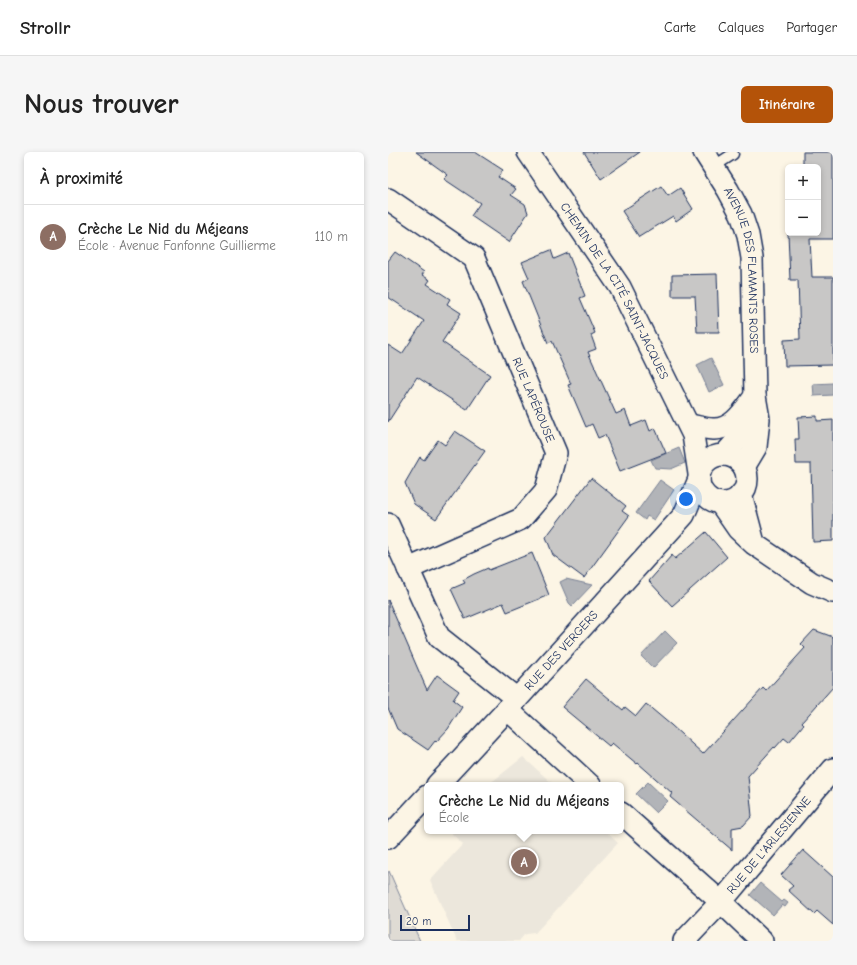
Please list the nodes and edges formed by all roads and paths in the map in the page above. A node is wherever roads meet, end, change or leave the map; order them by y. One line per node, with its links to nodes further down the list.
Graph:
1 (528, 152): 6 (street, CHEMIN DE LA CITÉ SAINT-JACQUES)
2 (733, 154): 3 (lane)
3 (708, 159): 5 (street, AVENUE DES FLAMANTS ROSES)
4 (388, 199): 15 (street, RUE LAPÉROUSE)
5 (755, 396): 6 (street); 7 (street, AVENUE DES FLAMANTS ROSES); 8 (street, AVENUE DES FLAMANTS ROSES)
6 (691, 430): 7 (street, CHEMIN DE LA CITÉ SAINT-JACQUES); 9 (street, CHEMIN DE LA CITÉ SAINT-JACQUES)
7 (720, 455): 8 (street); 9 (street)
8 (744, 468): 10 (street)
9 (699, 477): 11 (street); 12 (street, RUE DES VERGERS)
10 (742, 494): 11 (street); 14 (street)
11 (718, 503): 12 (street, RUE DES VERGERS); 14 (street)
12 (684, 515): 17 (street, RUE DES VERGERS)
13 (388, 524): 15 (street)
14 (754, 544): 16 (street)
15 (408, 569): 17 (street)
16 (833, 592)
17 (512, 704): 19 (street, RUE DES VERGERS); 20 (street)
18 (833, 769): 24 (street, RUE DE L'ARLESIENNE)
19 (440, 782)
20 (587, 782)
21 (424, 799): 23 (street)
22 (624, 816): 24 (street)
23 (388, 838)
24 (721, 902): 25 (street, RUE DE L'ARLESIENNE); 26 (street)
25 (684, 941)
26 (762, 941)

